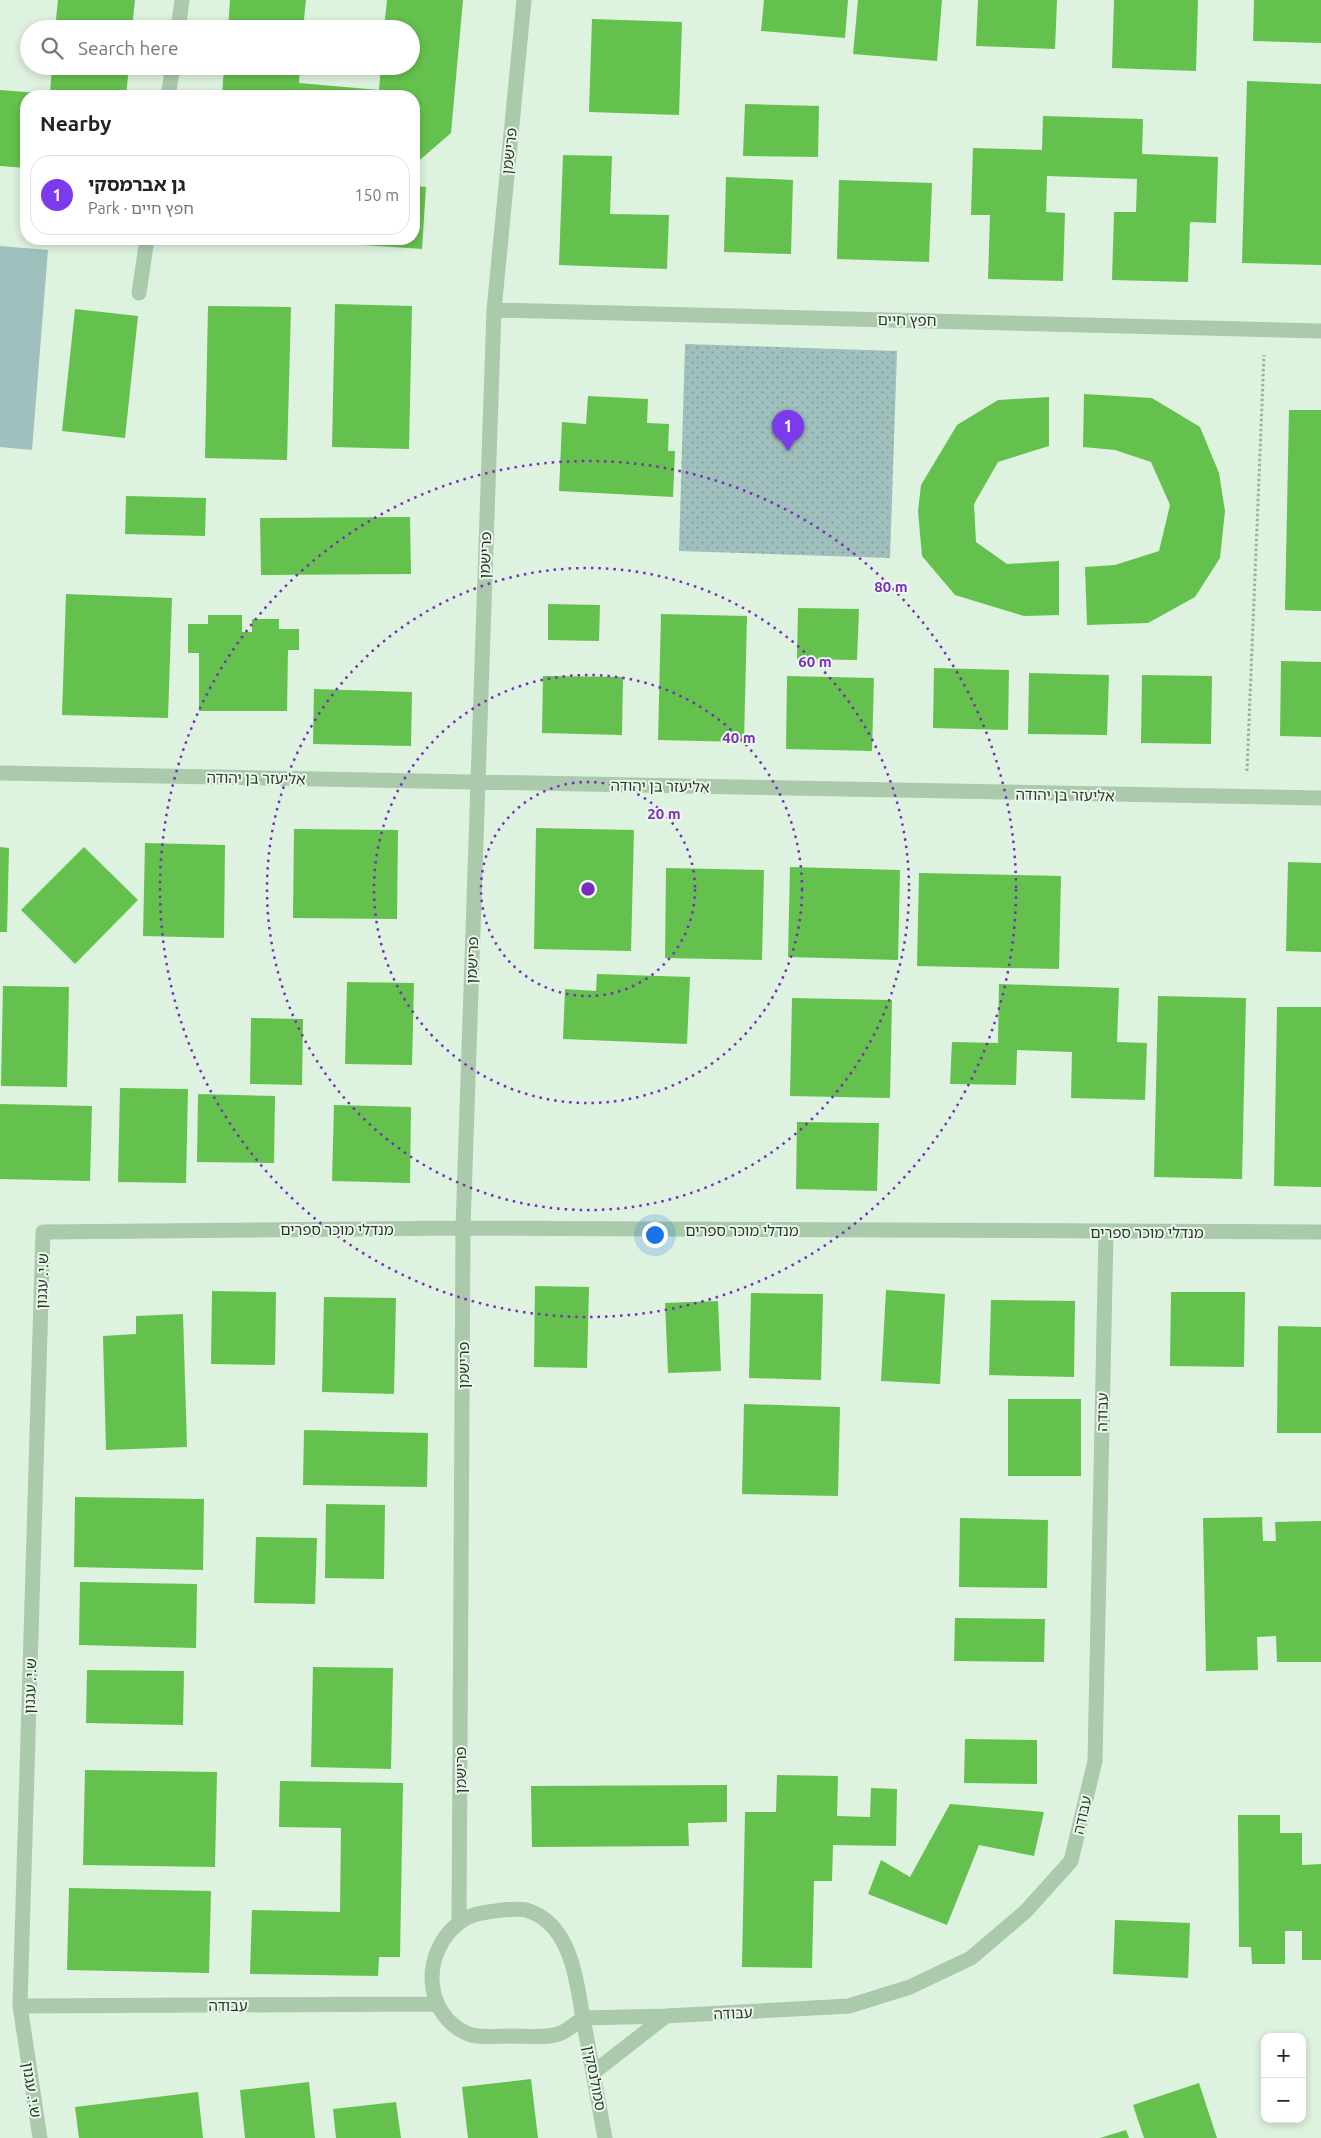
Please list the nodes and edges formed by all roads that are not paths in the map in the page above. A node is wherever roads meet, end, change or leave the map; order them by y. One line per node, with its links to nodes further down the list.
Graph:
1 (182, 0): 3 (street)
2 (524, 0): 8 (street, פרישמן)
3 (179, 20)
4 (172, 75): 5 (street)
5 (169, 90)
6 (146, 245): 7 (street)
7 (140, 292)
8 (494, 310): 9 (street, חפץ חיים); 11 (street, פרישמן)
9 (1321, 331)
10 (0, 773): 11 (street, אליעזר בן יהודה)
11 (478, 782): 12 (street, אליעזר בן יהודה); 13 (street, פרישמן)
12 (1321, 798)
13 (464, 1228): 14 (street, מנדלי מוכר ספרים); 15 (street, מנדלי מוכר ספרים); 17 (street, פרישמן)
14 (43, 1232): 19 (street, ש.י. עגנון)
15 (1106, 1232): 16 (street, מנדלי מוכר ספרים); 20 (street, עבודה)
16 (1321, 1232)
17 (460, 1922): 18 (street); 21 (street)
18 (436, 2004): 19 (street, עבודה); 21 (street)
19 (20, 2006): 23 (street, ש.י. עגנון)
20 (666, 2016): 21 (street, עבודה); 22 (street)
21 (583, 2018): 22 (street, סמולנסקין)
22 (594, 2072): 24 (street, סמולנסקין)
23 (40, 2138)
24 (605, 2138)

